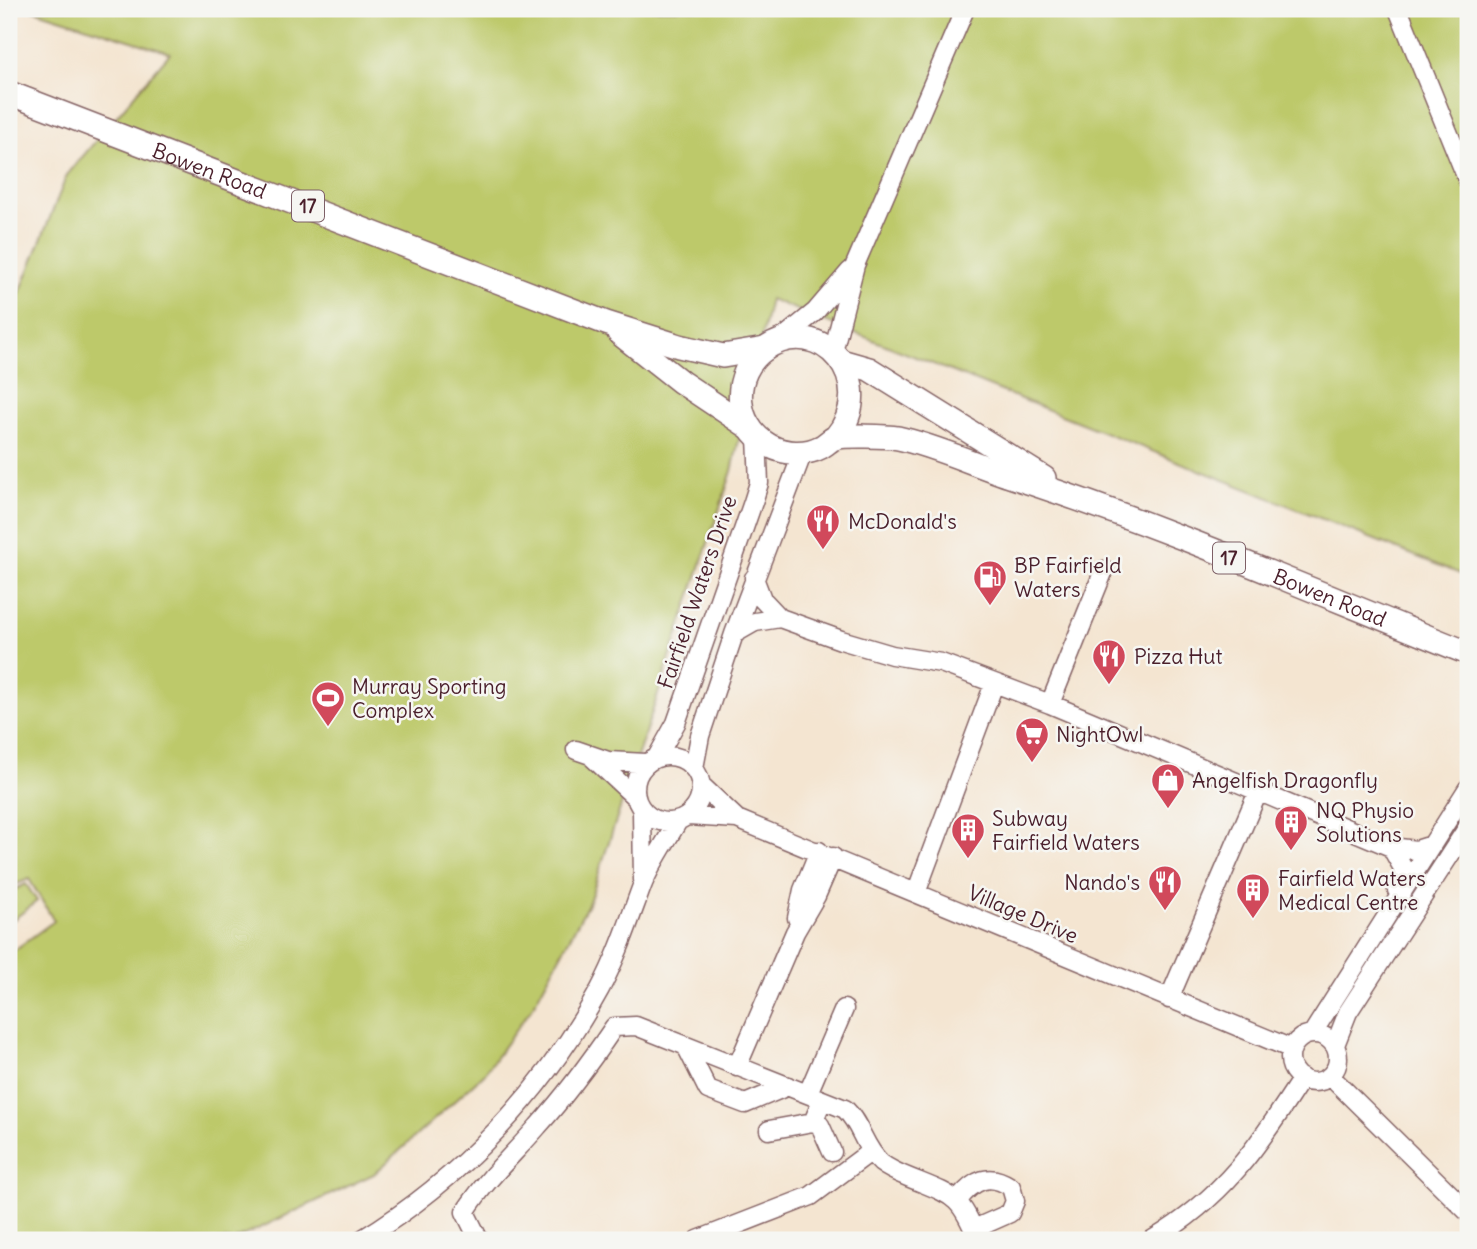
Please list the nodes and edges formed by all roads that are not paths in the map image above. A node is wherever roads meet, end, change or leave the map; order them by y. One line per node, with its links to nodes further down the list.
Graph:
1 (965, 9): 5 (street)
2 (1398, 9): 4 (street)
3 (9, 93): 6 (main road, Bowen Road / 17)
4 (1468, 181)
5 (855, 265): 7 (street); 8 (street)
6 (606, 323): 7 (main road, Bowen Road / 17); 9 (main road, Bowen Road / 17)
7 (770, 346): 8 (main road, Bowen Road / 17); 9 (main road)
8 (837, 356): 10 (main road); 12 (main road, Bowen Road / 17)
9 (753, 433): 11 (main road, Bowen Road / 17); 22 (street, Fairfield Waters Drive)
10 (835, 438): 11 (main road, Bowen Road / 17); 12 (main road, Bowen Road / 17)
11 (803, 452): 14 (street)
12 (1077, 498): 17 (main road, Bowen Road / 17)
13 (1104, 570): 19 (street)
14 (754, 578): 15 (street); 16 (street)
15 (780, 618): 16 (street); 18 (street)
16 (734, 634): 23 (street)
17 (1468, 653)
18 (995, 684): 19 (street); 35 (street)
19 (1050, 704): 26 (street)
20 (576, 750): 21 (street)
21 (593, 758): 22 (street); 27 (street)
22 (652, 760): 23 (street); 27 (street)
23 (694, 768): 24 (street)
24 (702, 786): 28 (street); 29 (street, Village Drive)
25 (1468, 788): 31 (street)
26 (1258, 792): 32 (street); 38 (street)
27 (639, 804): 28 (street); 34 (street)
28 (683, 818): 29 (street, Village Drive); 34 (street)
29 (737, 819): 33 (street, Village Drive)
30 (1468, 827): 36 (street)
31 (1432, 845): 32 (street); 37 (street)
32 (1391, 847): 37 (street)
33 (826, 854): 35 (street, Village Drive); 44 (street)
34 (643, 884): 56 (street)
35 (916, 893): 38 (street, Village Drive)
36 (1425, 894): 37 (street); 41 (street)
37 (1382, 924): 40 (street)
38 (1169, 999): 43 (street, Village Drive)
39 (844, 1009): 48 (street)
40 (1312, 1034): 41 (street); 43 (street)
41 (1335, 1045): 45 (street)
42 (686, 1046): 44 (street); 47 (street); 57 (street)
43 (1292, 1049): 46 (street)
44 (737, 1067): 47 (street)
45 (1330, 1076): 46 (street); 54 (street)
46 (1302, 1078): 59 (street)
47 (788, 1086): 48 (street)
48 (815, 1097): 49 (street); 52 (street)
49 (813, 1122): 50 (street); 51 (street)
50 (769, 1130)
51 (832, 1152)
52 (870, 1152): 53 (street); 58 (street)
53 (958, 1200): 55 (street); 55 (street)
54 (1468, 1212)
55 (976, 1235)
56 (360, 1240)
57 (479, 1240)
58 (698, 1240)
59 (1152, 1240)

